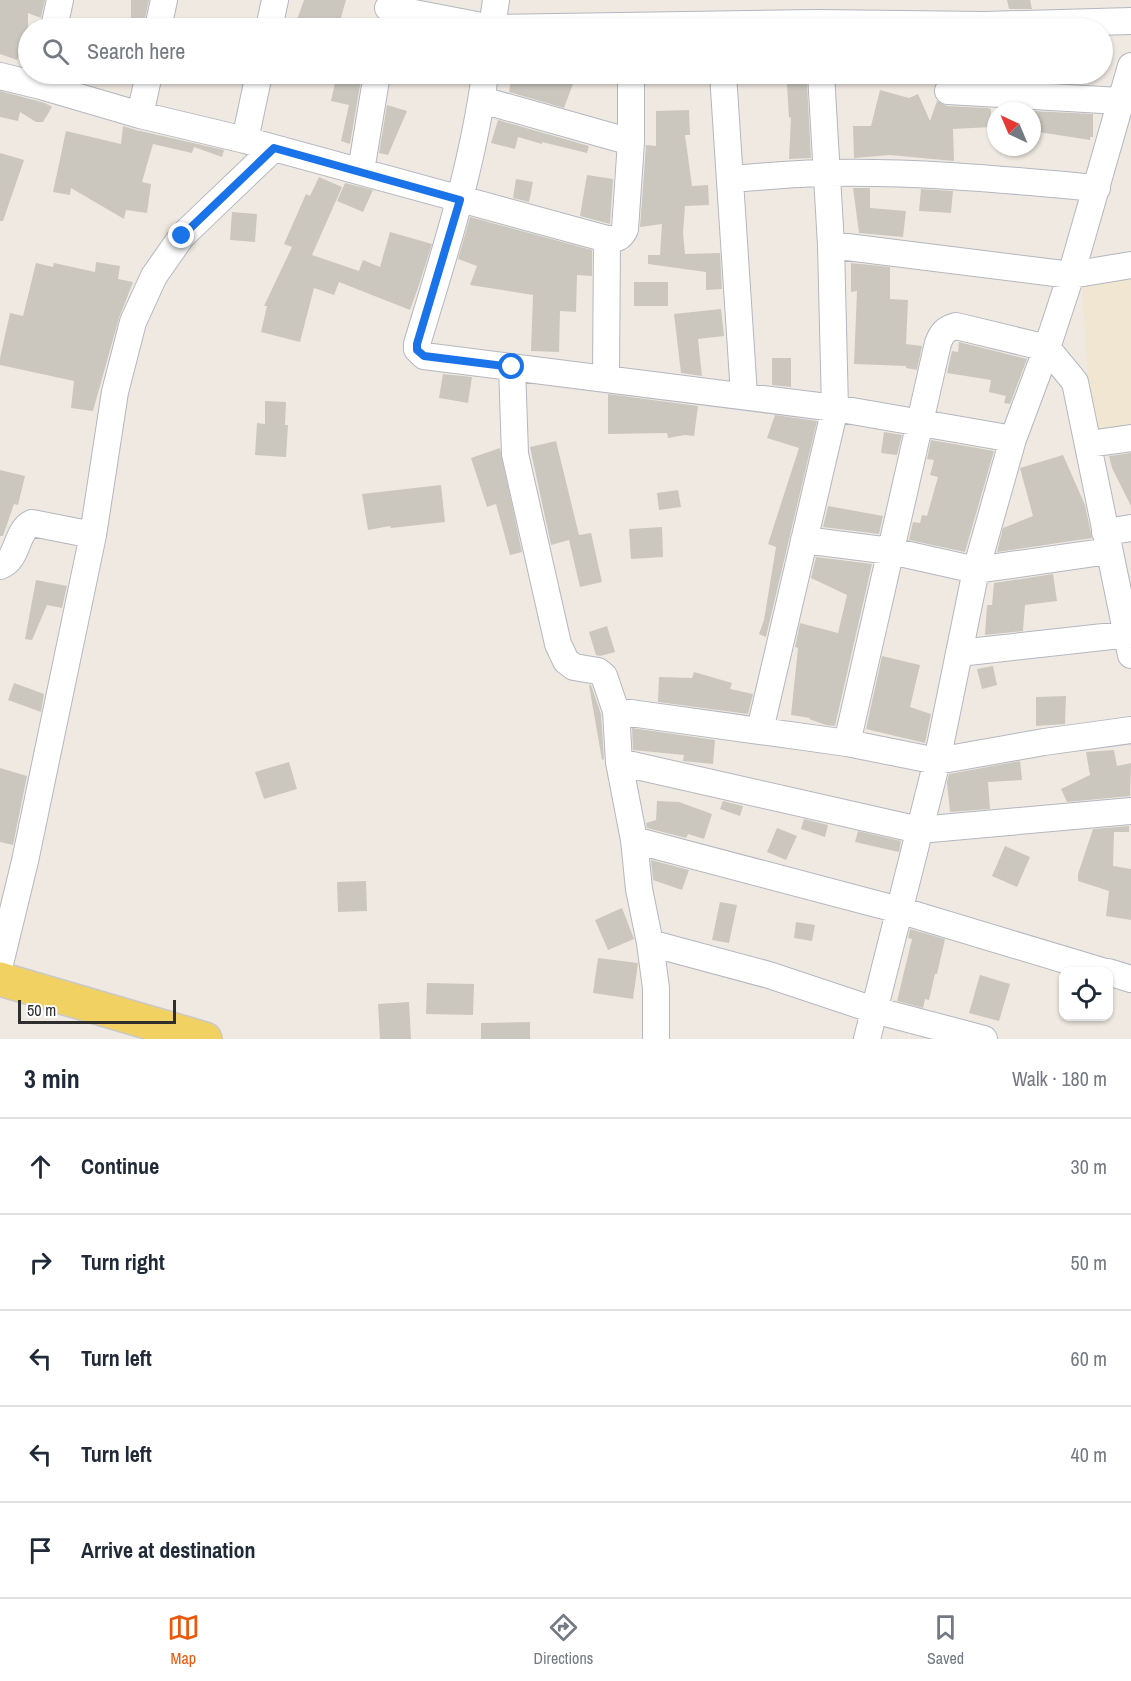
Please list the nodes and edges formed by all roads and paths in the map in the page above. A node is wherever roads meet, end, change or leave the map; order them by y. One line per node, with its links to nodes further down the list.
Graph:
1 (60, 0): 6 (street)
2 (164, 0): 7 (street)
3 (275, 0): 8 (street)
4 (496, 0): 10 (street)
5 (387, 12): 9 (street)
6 (56, 18)
7 (160, 18)
8 (271, 18)
9 (426, 18)
10 (493, 18)
11 (1113, 21): 12 (street)
12 (1131, 21)
13 (1131, 66): 26 (street)
14 (0, 76): 15 (street)
15 (18, 78)
16 (54, 84): 27 (street)
17 (147, 84): 27 (street)
18 (257, 84): 28 (street)
19 (375, 84): 32 (street)
20 (484, 84): 25 (street)
21 (631, 84): 30 (street)
22 (724, 84): 34 (street)
23 (822, 84): 33 (street)
24 (948, 91): 26 (street)
25 (482, 100): 30 (street); 36 (street)
26 (1120, 101): 29 (street)
27 (140, 115): 28 (street)
28 (245, 140): 31 (street)
29 (1120, 140): 35 (street)
30 (632, 142): 37 (street)
31 (274, 148): 32 (street); 51 (street)
32 (361, 171): 36 (street)
33 (826, 173): 34 (street); 35 (street); 38 (street)
34 (731, 179): 44 (street)
35 (1097, 188): 40 (street)
36 (460, 200): 37 (street); 42 (street)
37 (607, 239): 43 (street)
38 (831, 245): 40 (street); 45 (street)
39 (1131, 265): 40 (street)
40 (1071, 274): 41 (street)
41 (1047, 348): 46 (street); 48 (street); 49 (street)
42 (512, 367): 43 (street); 59 (street)
43 (606, 379): 44 (street)
44 (744, 395): 45 (street)
45 (835, 408): 46 (street); 52 (street)
46 (920, 423): 48 (street); 54 (street)
47 (1131, 438): 49 (street)
48 (1013, 439): 56 (street)
49 (1089, 444): 53 (street)
50 (1131, 528): 53 (street)
51 (93, 535): 55 (street); 70 (street)
52 (804, 540): 54 (street); 60 (street)
53 (1107, 542): 56 (street); 57 (street)
54 (891, 551): 56 (street); 62 (street)
55 (0, 566)
56 (976, 570): 58 (street)
57 (1130, 641): 58 (street)
58 (959, 653): 63 (street)
59 (616, 711): 60 (street); 64 (street)
60 (760, 730): 62 (street)
61 (1131, 730): 63 (street)
62 (847, 742): 63 (street)
63 (937, 761): 66 (street)
64 (619, 762): 66 (street); 67 (street)
65 (1131, 811): 66 (street)
66 (919, 830): 68 (street)
67 (634, 840): 68 (street); 69 (street)
68 (899, 910): 71 (street); 75 (street)
69 (650, 943): 75 (street); 77 (street)
70 (0, 964)
71 (1090, 967)
72 (1113, 974): 74 (street)
73 (0, 979): 76 (main road)
74 (1131, 979)
75 (874, 1010): 78 (street); 79 (street)
76 (205, 1039)
77 (656, 1039)
78 (867, 1039)
79 (984, 1039)

